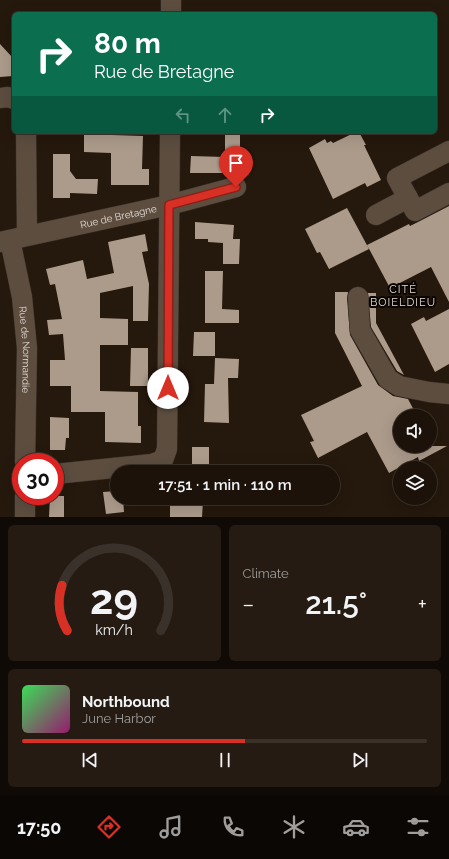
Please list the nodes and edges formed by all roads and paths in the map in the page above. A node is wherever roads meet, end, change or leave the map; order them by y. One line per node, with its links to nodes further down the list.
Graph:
1 (171, 0): 2 (street)
2 (171, 12)
3 (0, 98): 4 (street)
4 (12, 98)
5 (26, 134): 13 (street, Rue de Normandie)
6 (170, 134): 11 (street)
7 (449, 151): 10 (street)
8 (236, 187): 11 (street, Rue de Bretagne)
9 (449, 193): 10 (street)
10 (408, 198): 12 (street)
11 (169, 205): 13 (street, Rue de Bretagne); 17 (street)
12 (376, 215)
13 (12, 239): 16 (street, Rue de Normandie)
14 (358, 297): 15 (street)
15 (449, 394)
16 (25, 453)
17 (64, 473)
18 (25, 505): 19 (street)
19 (26, 517)

